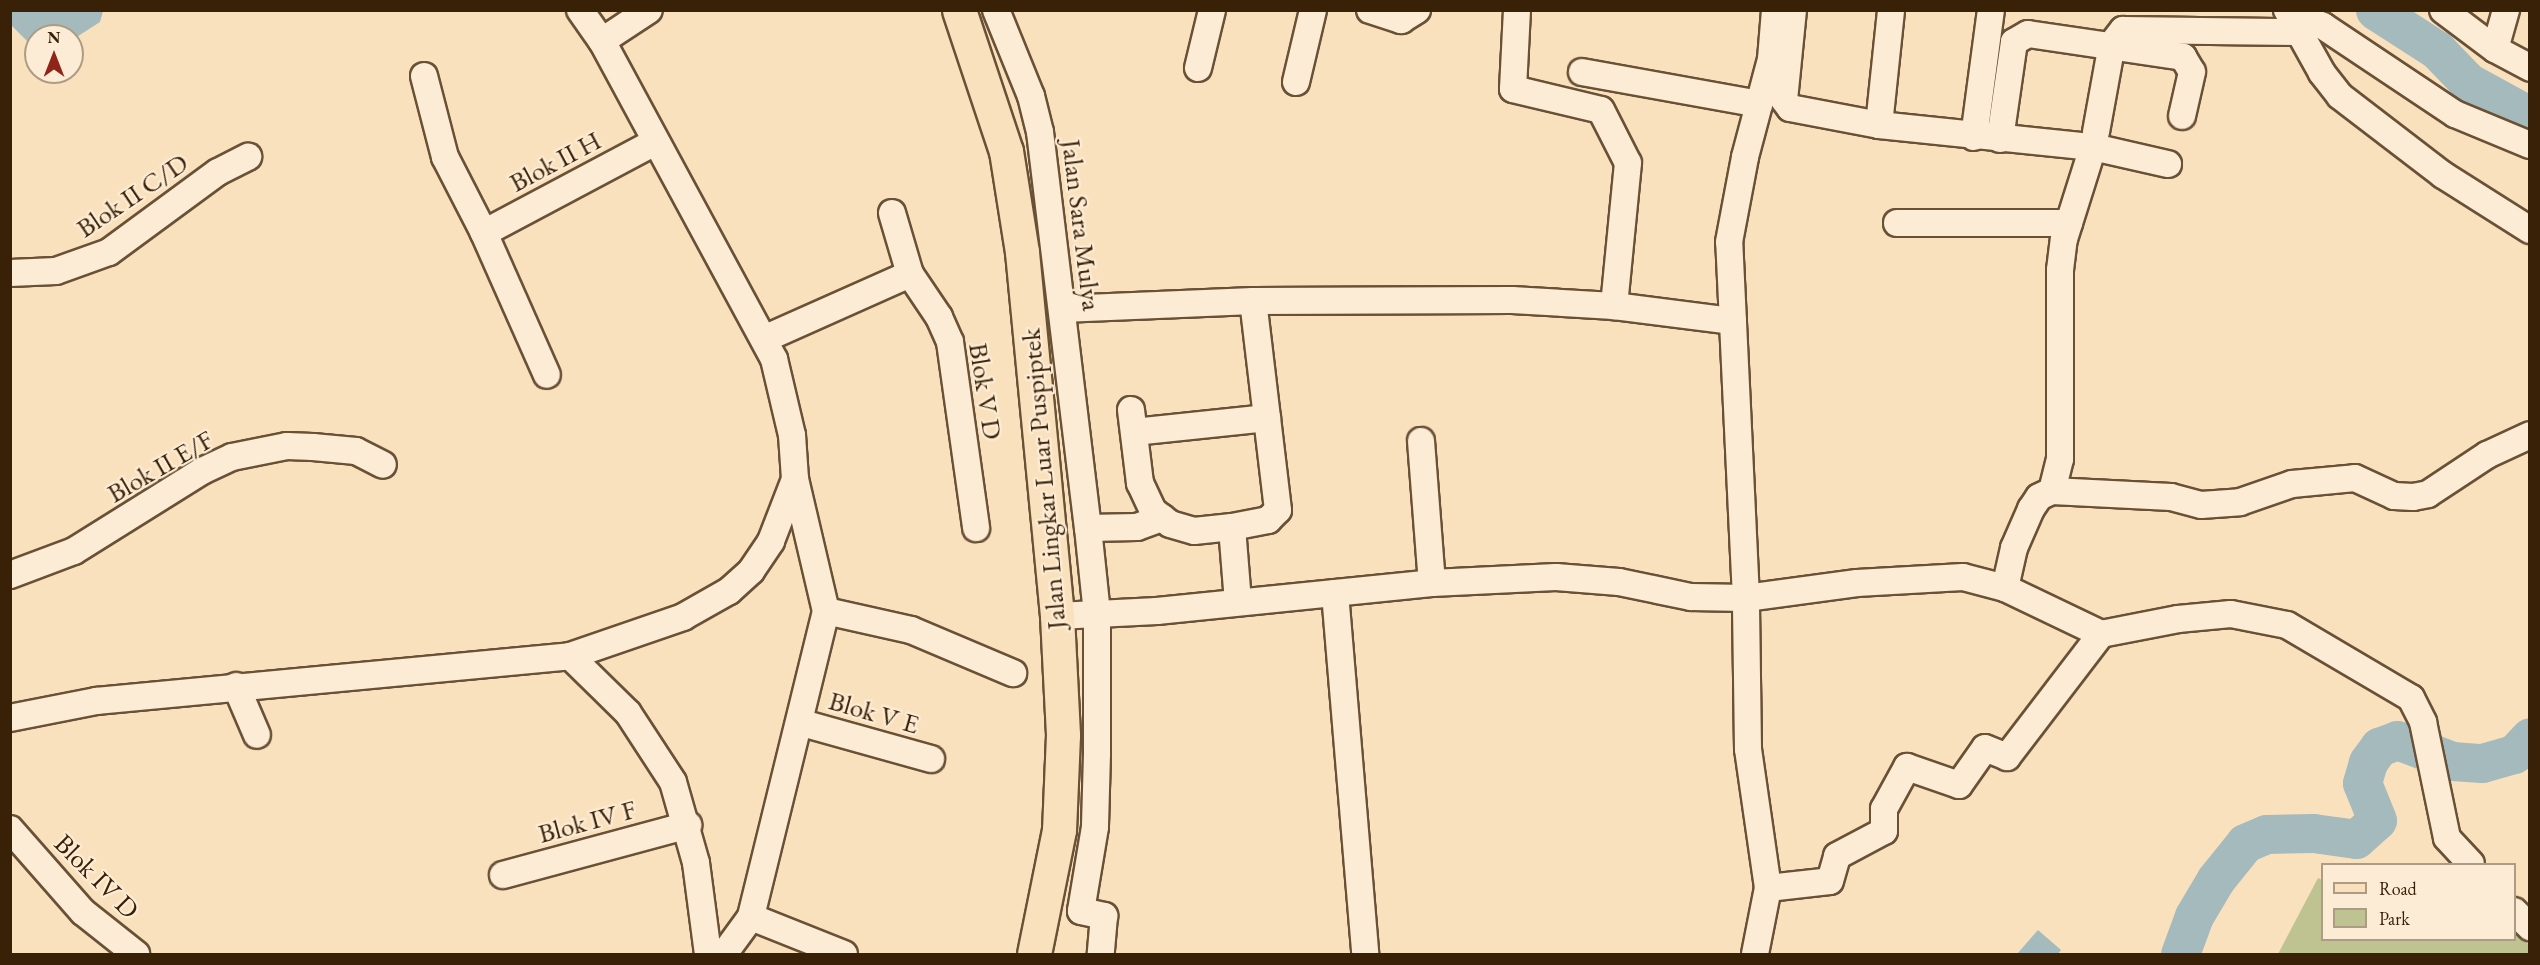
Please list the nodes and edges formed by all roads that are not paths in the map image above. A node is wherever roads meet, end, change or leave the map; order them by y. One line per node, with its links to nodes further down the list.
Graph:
1 (580, 10): 17 (street)
2 (649, 10): 17 (street)
3 (959, 10): 66 (main road, Jalan Lingkar Luar Puspiptek)
4 (996, 10): 44 (street, Jalan Sara Mulya)
5 (1212, 10): 20 (street)
6 (1313, 10): 24 (street)
7 (1370, 10): 8 (street)
8 (1417, 10)
9 (1516, 10): 43 (street)
10 (1775, 10): 25 (street)
11 (1793, 10): 27 (street)
12 (1891, 10): 27 (street)
13 (1990, 10): 28 (street)
14 (2444, 10): 19 (street)
15 (2506, 10): 19 (street)
16 (2291, 18): 18 (street); 32 (street); 38 (street)
17 (602, 41): 31 (street)
18 (2112, 44): 26 (street); 29 (street); 30 (street)
19 (2495, 49): 21 (street)
20 (1198, 68)
21 (2529, 68)
22 (1582, 72): 25 (street)
23 (424, 76): 39 (street)
24 (1296, 82)
25 (1759, 104): 45 (street)
26 (2182, 116)
27 (1879, 125): 28 (street)
28 (1974, 137): 29 (street)
29 (2000, 139): 30 (street)
30 (2095, 140): 34 (street); 37 (street)
31 (655, 142): 39 (street, Blok II H); 46 (street)
32 (2529, 146)
33 (248, 157): 40 (street, Blok II C/D)
34 (2168, 164)
35 (892, 213): 41 (street, Blok V D)
36 (1897, 223): 37 (street)
37 (2069, 223): 53 (street)
38 (2529, 230)
39 (484, 233): 47 (street)
40 (10, 273)
41 (910, 274): 46 (street); 56 (street, Blok V D)
42 (1254, 301): 43 (street); 44 (street); 48 (street)
43 (1614, 306): 45 (street)
44 (1062, 309): 57 (street, Jalan Sara Mulya)
45 (1733, 321): 62 (street)
46 (764, 339): 52 (street)
47 (547, 375)
48 (1267, 418): 54 (street); 55 (street)
49 (2529, 435): 53 (street)
50 (1421, 441): 59 (street)
51 (383, 465): 58 (street, Blok II E/F)
52 (795, 479): 64 (street); 68 (street)
53 (2052, 491): 60 (street)
54 (1162, 518): 55 (street); 57 (street)
55 (1232, 527): 63 (street)
56 (976, 528)
57 (1088, 528): 65 (street, Jalan Sara Mulya)
58 (10, 575)
59 (1432, 583): 61 (street); 62 (street)
60 (2005, 588): 62 (street); 67 (street)
61 (1335, 593): 63 (street); 89 (street)
62 (1746, 598): 79 (street)
63 (1238, 602): 65 (street)
64 (826, 611): 69 (street); 72 (street)
65 (1097, 613): 66 (street); 88 (street, Jalan Sara Mulya)
66 (1057, 616): 87 (main road, Jalan Lingkar Luar Puspiptek)
67 (2101, 634): 77 (street); 79 (street)
68 (570, 656): 70 (street); 75 (street)
69 (1013, 673)
70 (236, 686): 71 (street); 73 (street)
71 (10, 718)
72 (802, 723): 74 (street, Blok V E); 81 (street)
73 (257, 735)
74 (930, 759)
75 (688, 825): 78 (street, Blok IV F); 84 (street)
76 (13, 838): 83 (street, Blok IV D)
77 (2470, 863)
78 (503, 875)
79 (1768, 888): 90 (street)
80 (2516, 913): 82 (street)
81 (751, 917): 85 (street); 86 (street)
82 (2529, 927)
83 (136, 954)
84 (708, 954)
85 (724, 954)
86 (844, 954)
87 (1034, 954)
88 (1101, 954)
89 (1365, 954)
90 (1755, 954)

